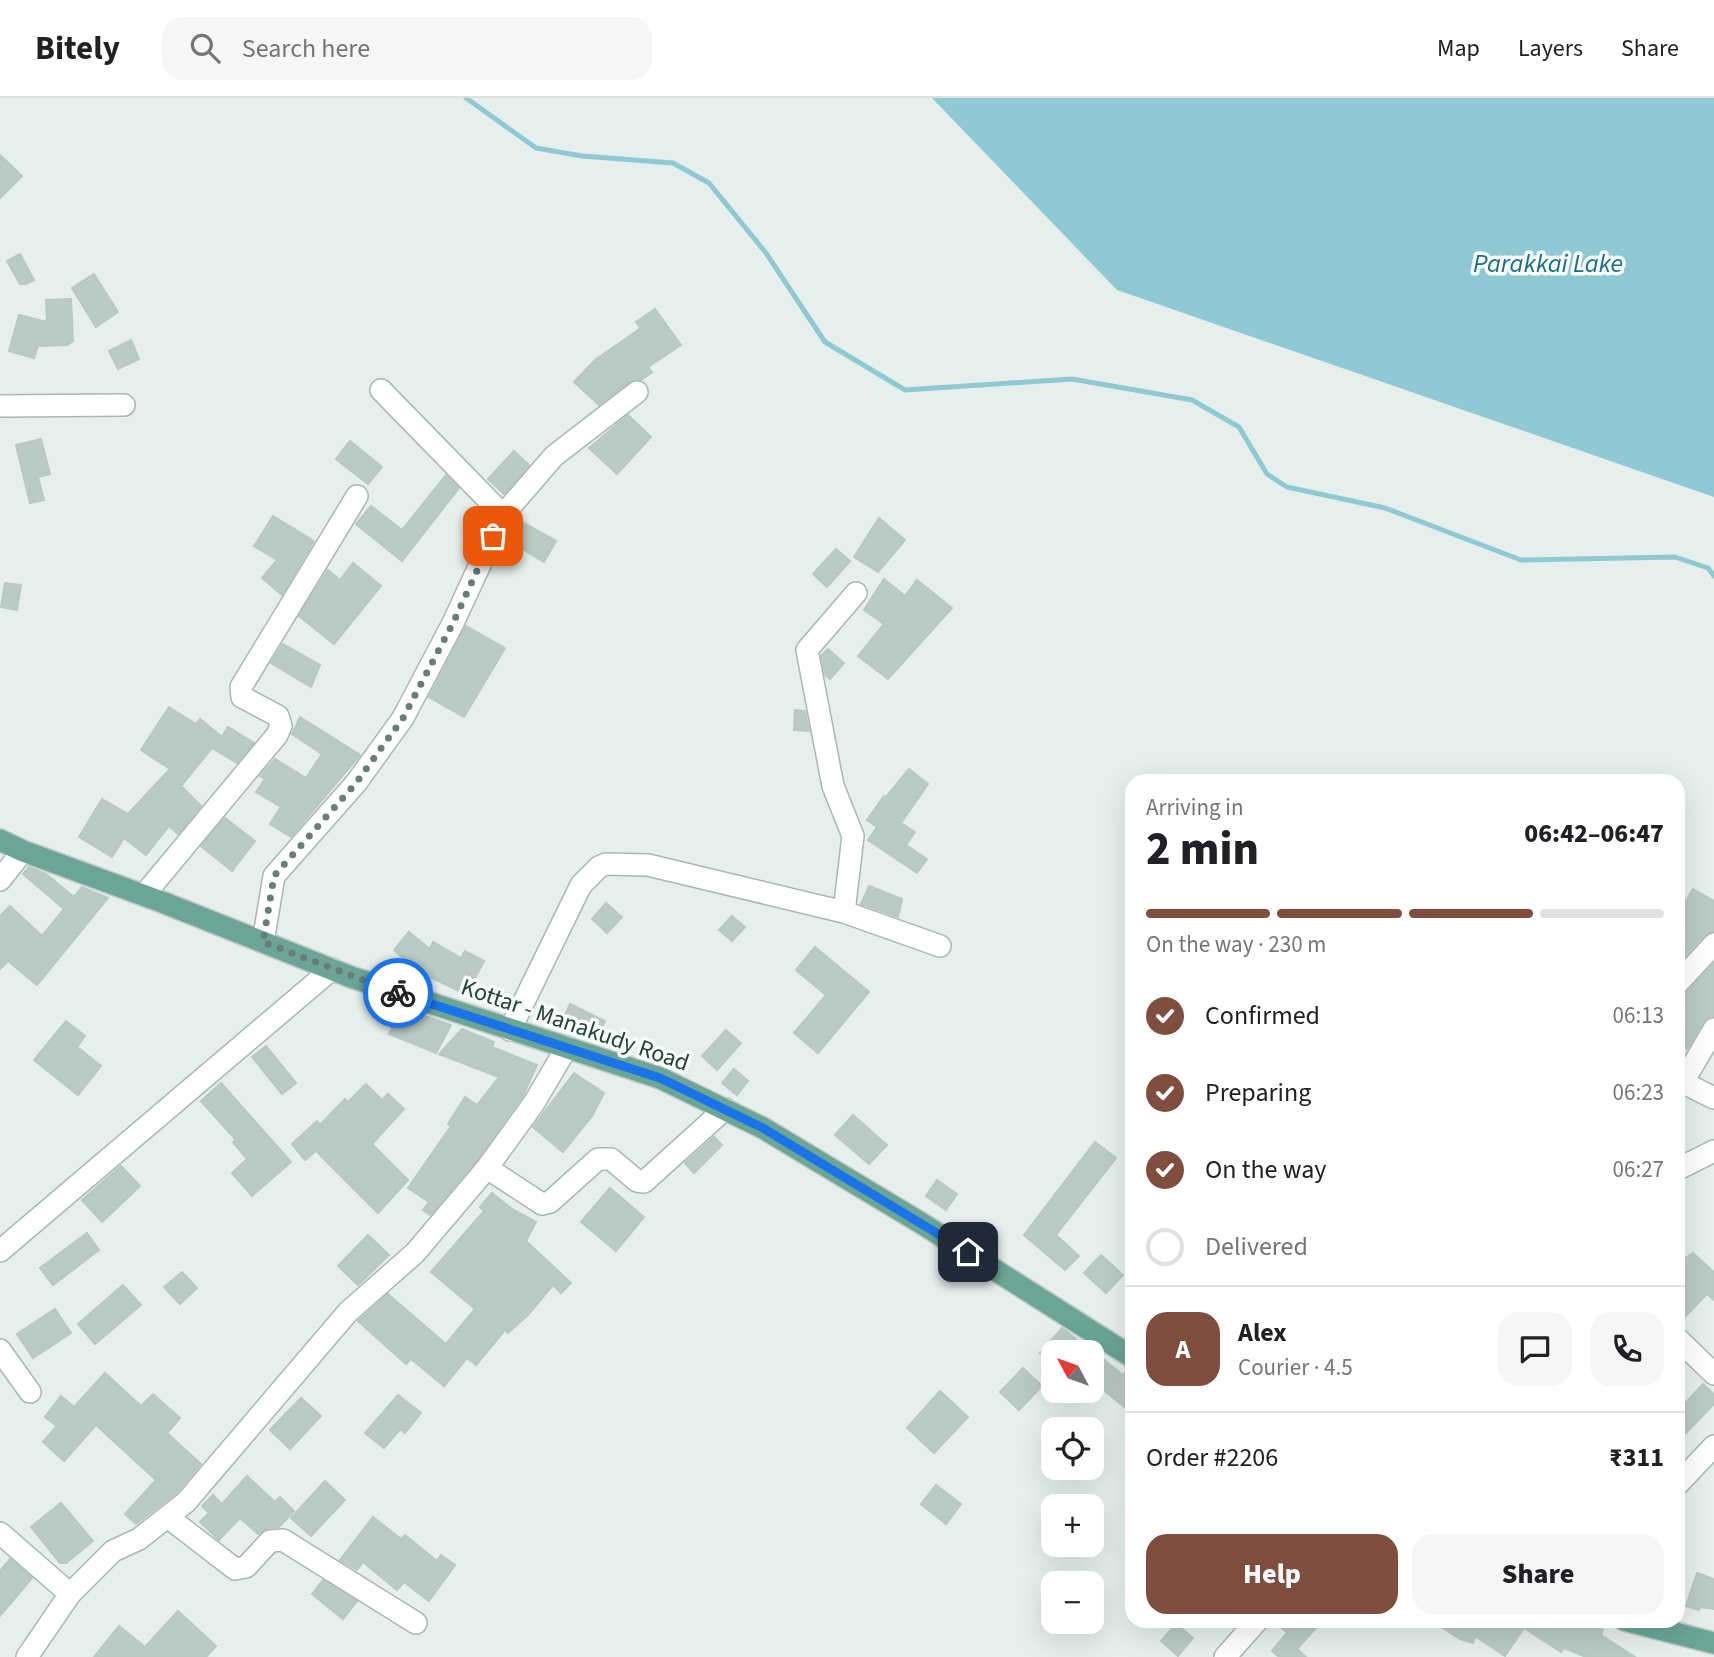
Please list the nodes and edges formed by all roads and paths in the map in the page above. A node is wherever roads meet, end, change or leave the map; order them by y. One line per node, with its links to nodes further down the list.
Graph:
1 (381, 390): 6 (street)
2 (637, 392): 6 (street)
3 (124, 405): 4 (street)
4 (0, 406)
5 (357, 496): 11 (street)
6 (503, 514): 13 (street)
7 (856, 593): 12 (street)
8 (0, 840): 9 (main road, Kottar - Manakudy Road)
9 (23, 851): 10 (street); 11 (main road, Kottar - Manakudy Road)
10 (0, 880)
11 (144, 895): 13 (main road, Kottar - Manakudy Road)
12 (844, 912): 15 (street); 19 (street)
13 (263, 942): 16 (main road, Kottar - Manakudy Road)
14 (1714, 944): 17 (street)
15 (940, 946)
16 (332, 969): 19 (main road, Kottar - Manakudy Road); 28 (street)
17 (1685, 975)
18 (1714, 1029): 21 (street)
19 (510, 1030): 20 (main road, Kottar - Manakudy Road)
20 (567, 1047): 24 (main road, Kottar - Manakudy Road); 27 (street)
21 (1685, 1075)
22 (1685, 1083): 23 (street)
23 (1714, 1098)
24 (725, 1109): 27 (street); 31 (main road, Kottar - Manakudy Road)
25 (1714, 1151): 26 (street)
26 (1685, 1166)
27 (487, 1168): 36 (street)
28 (0, 1251)
29 (1685, 1346): 32 (street)
30 (0, 1350): 33 (street)
31 (1125, 1353)
32 (1714, 1374)
33 (30, 1392)
34 (1714, 1446): 35 (street)
35 (1685, 1477)
36 (169, 1518): 38 (street); 39 (street)
37 (0, 1533): 38 (street)
38 (69, 1594): 43 (street)
39 (416, 1623)
40 (1251, 1628): 44 (street)
41 (1655, 1628): 42 (main road)
42 (1714, 1643)
43 (27, 1657)
44 (1225, 1657)

